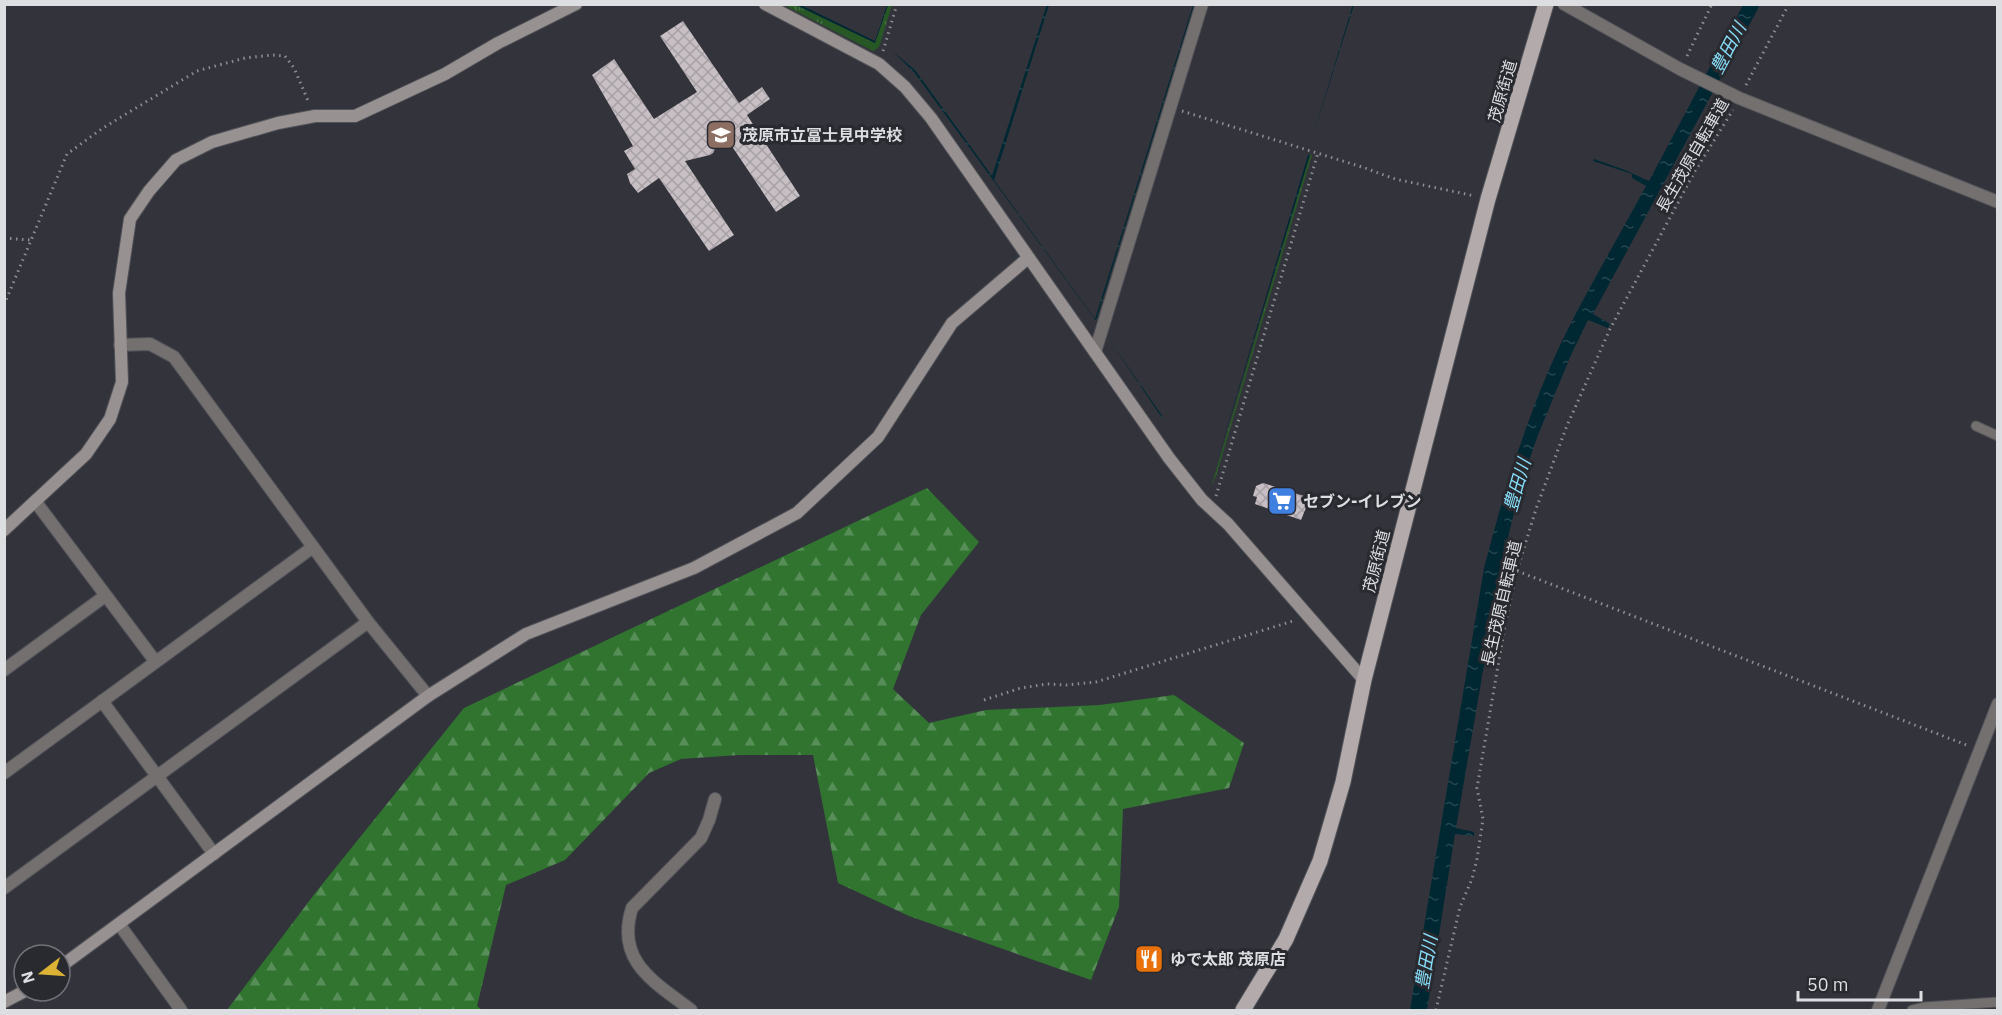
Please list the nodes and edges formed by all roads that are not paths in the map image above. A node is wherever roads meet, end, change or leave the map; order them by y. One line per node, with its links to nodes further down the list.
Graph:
1 (576, 4): 8 (street)
2 (765, 4): 7 (street)
3 (1202, 4): 9 (street)
4 (1546, 4): 19 (main road, 茂原街道)
5 (1564, 4): 6 (street)
6 (1998, 202)
7 (1028, 258): 9 (street); 20 (street)
8 (120, 345): 12 (street); 14 (street)
9 (1095, 352): 19 (street)
10 (1976, 426): 11 (lane)
11 (1998, 436)
12 (35, 501): 13 (street); 15 (street)
13 (4, 530)
14 (313, 547): 16 (street); 17 (street)
15 (105, 596): 17 (street); 18 (street)
16 (368, 622): 20 (street); 24 (street)
17 (155, 661): 21 (street)
18 (4, 670)
19 (1364, 680): 33 (main road, 茂原街道)
20 (428, 696): 26 (street)
21 (102, 701): 23 (street); 24 (street)
22 (1998, 704): 34 (street)
23 (4, 773)
24 (157, 776): 26 (street); 27 (street)
25 (715, 799): 32 (street)
26 (214, 854): 28 (street)
27 (4, 888)
28 (119, 924): 29 (street); 31 (street)
29 (72, 959)
30 (1998, 1002): 35 (lane)
31 (181, 1011)
32 (691, 1011)
33 (1243, 1011)
34 (1878, 1011)
35 (1912, 1011)

